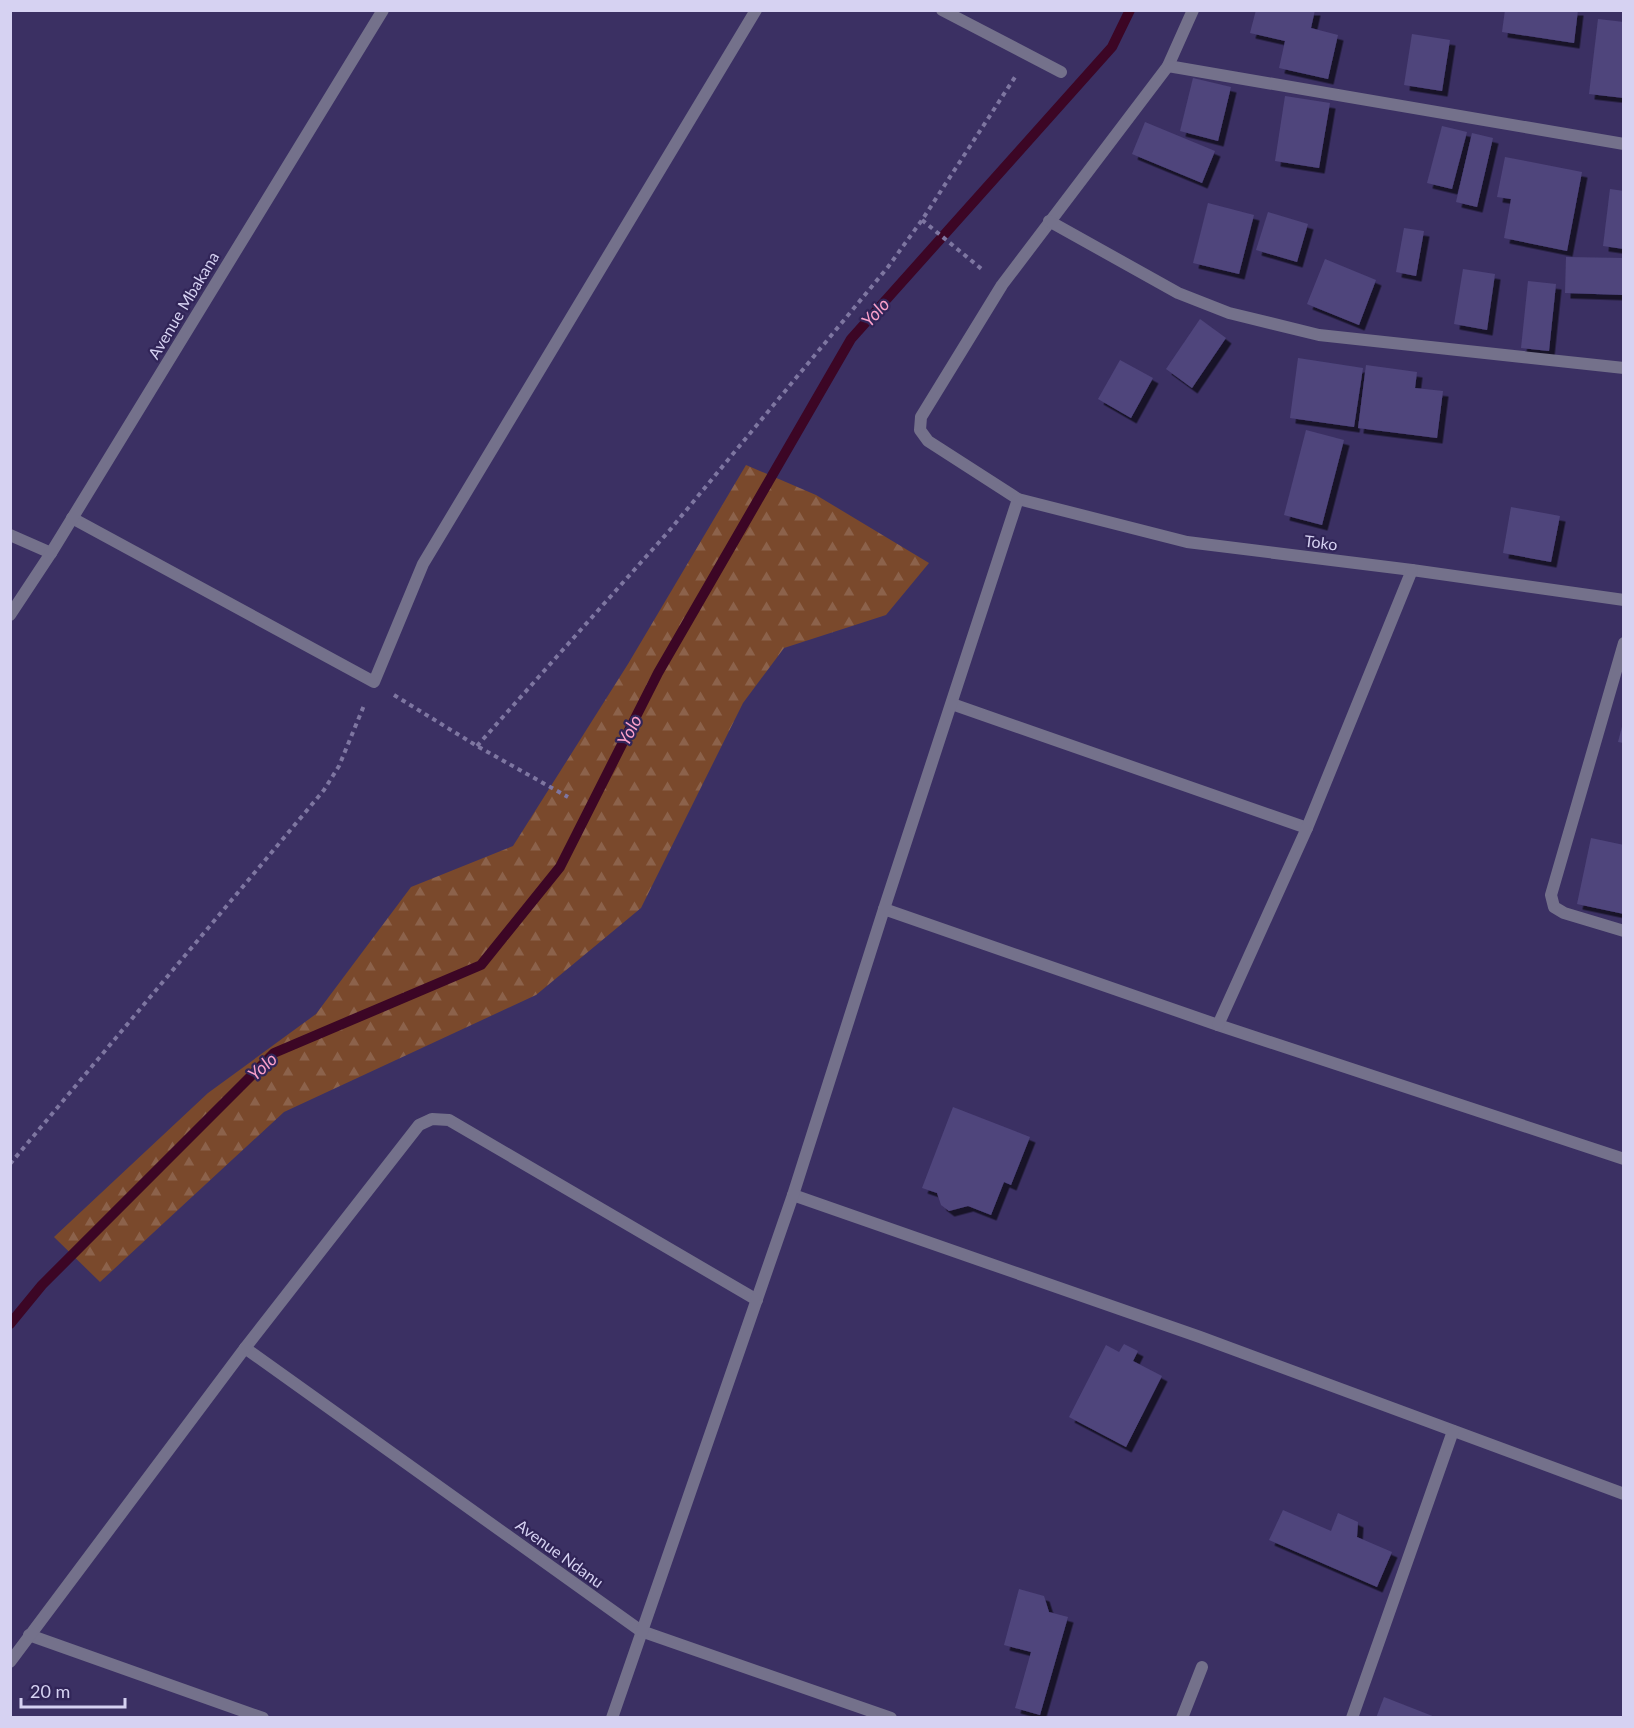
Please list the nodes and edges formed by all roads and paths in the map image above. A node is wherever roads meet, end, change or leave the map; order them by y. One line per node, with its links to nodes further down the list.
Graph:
1 (383, 10): 14 (street, Avenue Mbakana)
2 (756, 10): 21 (street)
3 (942, 10): 5 (street)
4 (1193, 10): 6 (street)
5 (1028, 56): 7 (street); 9 (path)
6 (1168, 66): 8 (street); 10 (street)
7 (1061, 72)
8 (1623, 144)
9 (922, 220): 11 (path); 23 (path)
10 (1049, 221): 11 (street); 12 (street)
11 (1002, 285): 13 (street, Toko)
12 (1623, 368)
13 (1018, 499): 17 (street, Toko); 22 (street)
14 (72, 518): 16 (street, Avenue Mbakana); 21 (street)
15 (10, 536): 16 (street)
16 (51, 553): 19 (street, Avenue Mbakana)
17 (1412, 570): 18 (street, Toko); 25 (street)
18 (1623, 600)
19 (10, 615)
20 (1623, 643): 27 (street)
21 (374, 682): 23 (path); 30 (path)
22 (952, 704): 25 (street); 26 (street)
23 (477, 746): 24 (path)
24 (568, 797)
25 (1306, 828): 28 (street)
26 (884, 909): 28 (street); 31 (street)
27 (1623, 931)
28 (1218, 1025): 29 (street)
29 (1623, 1159)
30 (10, 1164)
31 (793, 1195): 32 (street); 34 (street)
32 (758, 1300): 33 (street); 36 (street)
33 (245, 1348): 36 (street, Avenue Ndanu); 37 (street)
34 (1453, 1431): 35 (street); 44 (street)
35 (1623, 1494)
36 (640, 1631): 41 (street); 42 (street, Avenue Ndanu)
37 (29, 1635): 38 (street); 40 (street)
38 (10, 1662)
39 (1202, 1667): 43 (street)
40 (263, 1718)
41 (612, 1718)
42 (891, 1718)
43 (1182, 1718)
44 (1352, 1718)

